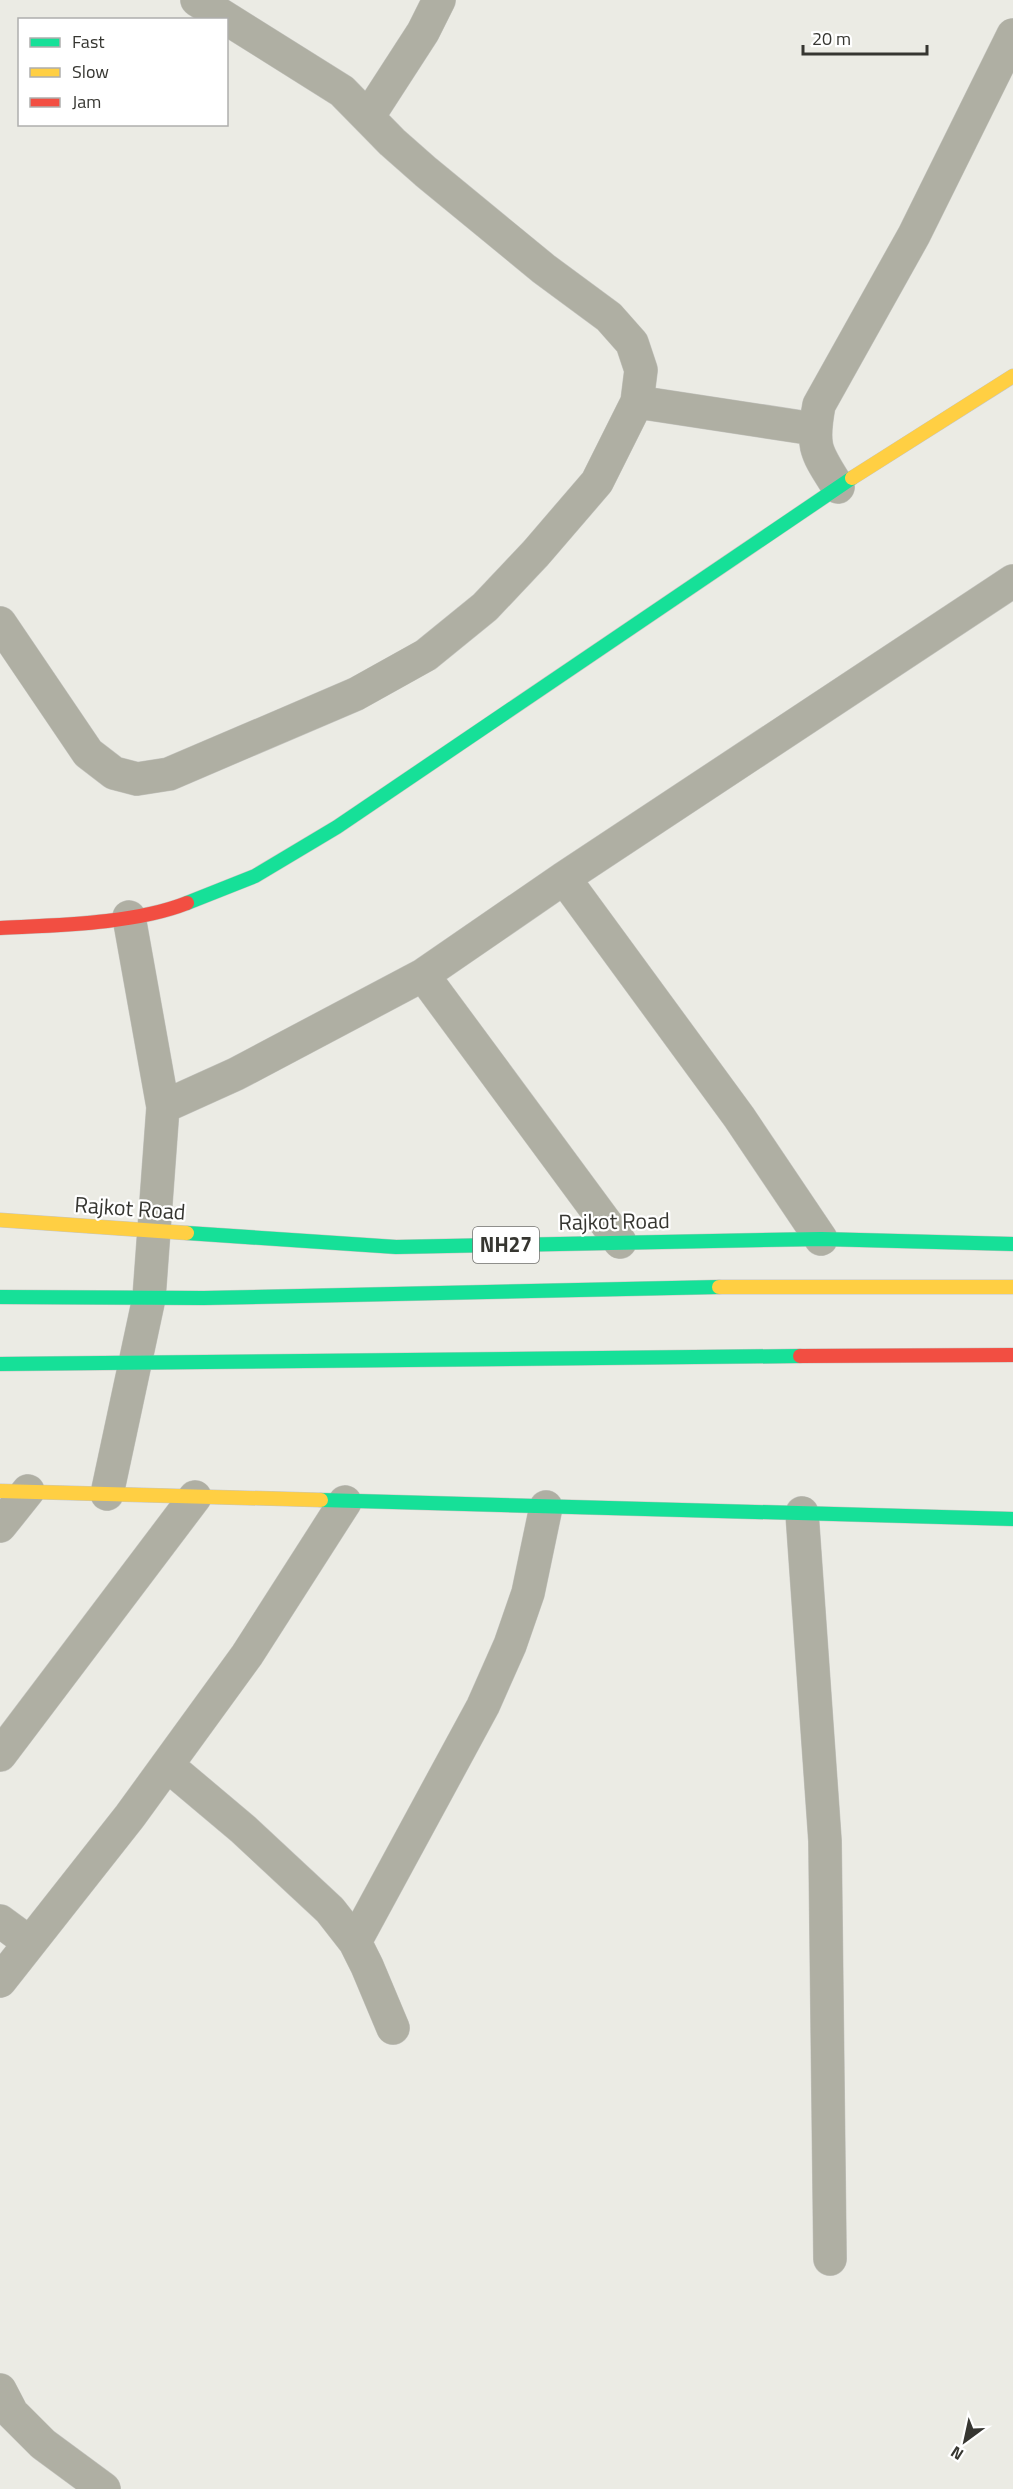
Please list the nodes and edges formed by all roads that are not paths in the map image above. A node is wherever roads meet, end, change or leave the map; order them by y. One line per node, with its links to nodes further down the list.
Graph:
1 (197, 0): 3 (street)
2 (439, 0): 6 (street)
3 (226, 18)
4 (228, 19): 6 (street)
5 (1013, 35): 9 (street)
6 (368, 117): 8 (street)
7 (1013, 376): 10 (main road)
8 (637, 402): 9 (street); 12 (street)
9 (814, 429): 10 (street)
10 (838, 487): 14 (main road)
11 (1013, 581): 13 (street)
12 (0, 623)
13 (564, 879): 16 (street); 20 (street)
14 (129, 917): 15 (main road); 17 (street)
15 (0, 928)
16 (423, 975): 17 (street); 21 (street)
17 (163, 1107): 19 (street)
18 (0, 1220): 19 (main road, Rajkot Road / NH27)
19 (155, 1230): 21 (main road, Rajkot Road / NH27); 25 (street)
20 (821, 1239): 21 (main road, Rajkot Road / NH27); 22 (main road, Rajkot Road / NH27)
21 (620, 1242)
22 (1013, 1244)
23 (1013, 1287): 25 (main road, NH27)
24 (0, 1297): 25 (main road, NH27)
25 (149, 1298): 27 (street)
26 (1013, 1355): 27 (main road)
27 (134, 1361): 28 (main road); 30 (street)
28 (0, 1364)
29 (14, 1491): 30 (main road); 36 (street)
30 (107, 1494): 31 (main road)
31 (195, 1497): 32 (main road); 37 (street)
32 (345, 1502): 33 (main road); 38 (street)
33 (546, 1507): 34 (main road); 40 (street)
34 (802, 1513): 35 (main road); 44 (street)
35 (1013, 1519)
36 (0, 1526)
37 (0, 1755)
38 (167, 1765): 40 (street); 41 (street)
39 (0, 1921): 41 (street)
40 (355, 1942): 43 (street)
41 (30, 1943): 42 (street)
42 (0, 1981)
43 (393, 2028)
44 (830, 2259)
45 (0, 2390): 46 (street)
46 (104, 2489)

